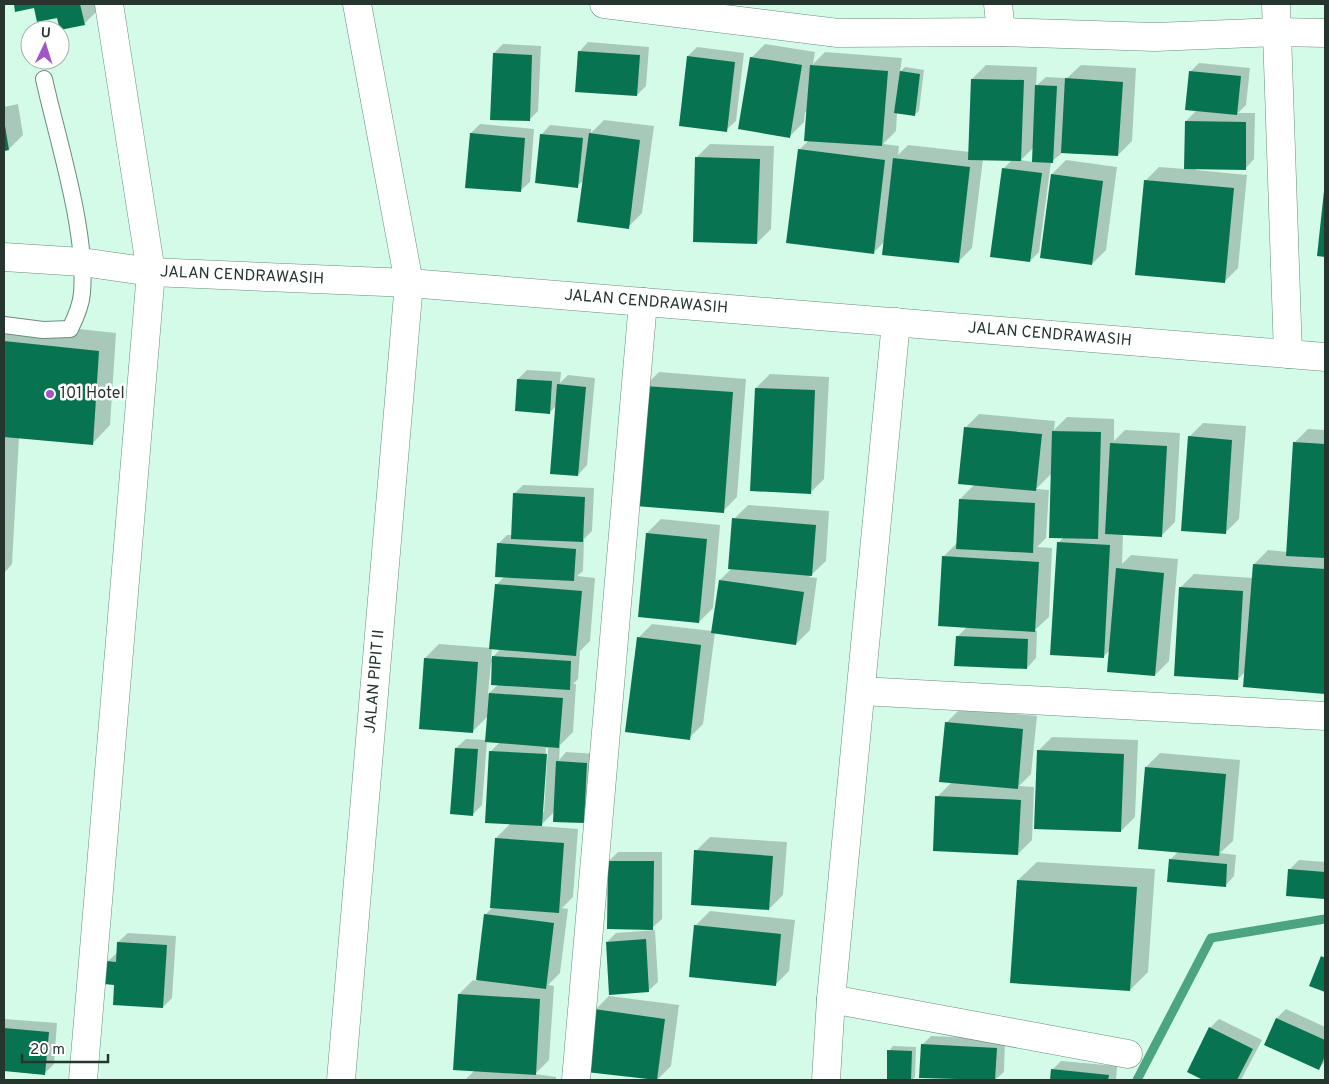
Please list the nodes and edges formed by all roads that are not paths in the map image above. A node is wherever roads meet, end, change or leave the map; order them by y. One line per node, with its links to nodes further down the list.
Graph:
1 (109, 4): 12 (street)
2 (357, 4): 13 (street, JALAN PIPIT II)
3 (604, 4): 6 (street)
4 (998, 4): 6 (street)
5 (1276, 4): 7 (street)
6 (1001, 32): 7 (street)
7 (1277, 32): 8 (street); 17 (street)
8 (1325, 33)
9 (44, 79): 11 (lane)
10 (4, 258): 11 (street, JALAN CENDRAWASIH)
11 (82, 262): 12 (street, JALAN CENDRAWASIH); 16 (lane)
12 (151, 272): 13 (street, JALAN CENDRAWASIH); 23 (street)
13 (409, 283): 14 (street, JALAN CENDRAWASIH); 24 (street, JALAN PIPIT II)
14 (643, 302): 15 (street, JALAN CENDRAWASIH); 25 (street)
15 (896, 322): 17 (street, JALAN CENDRAWASIH); 19 (street)
16 (4, 325)
17 (1288, 354): 18 (street, JALAN CENDRAWASIH)
18 (1325, 357)
19 (861, 691): 20 (street); 21 (street)
20 (1325, 716)
21 (831, 999): 22 (street); 26 (street)
22 (1128, 1054)
23 (83, 1080)
24 (341, 1080)
25 (576, 1080)
26 (826, 1080)

